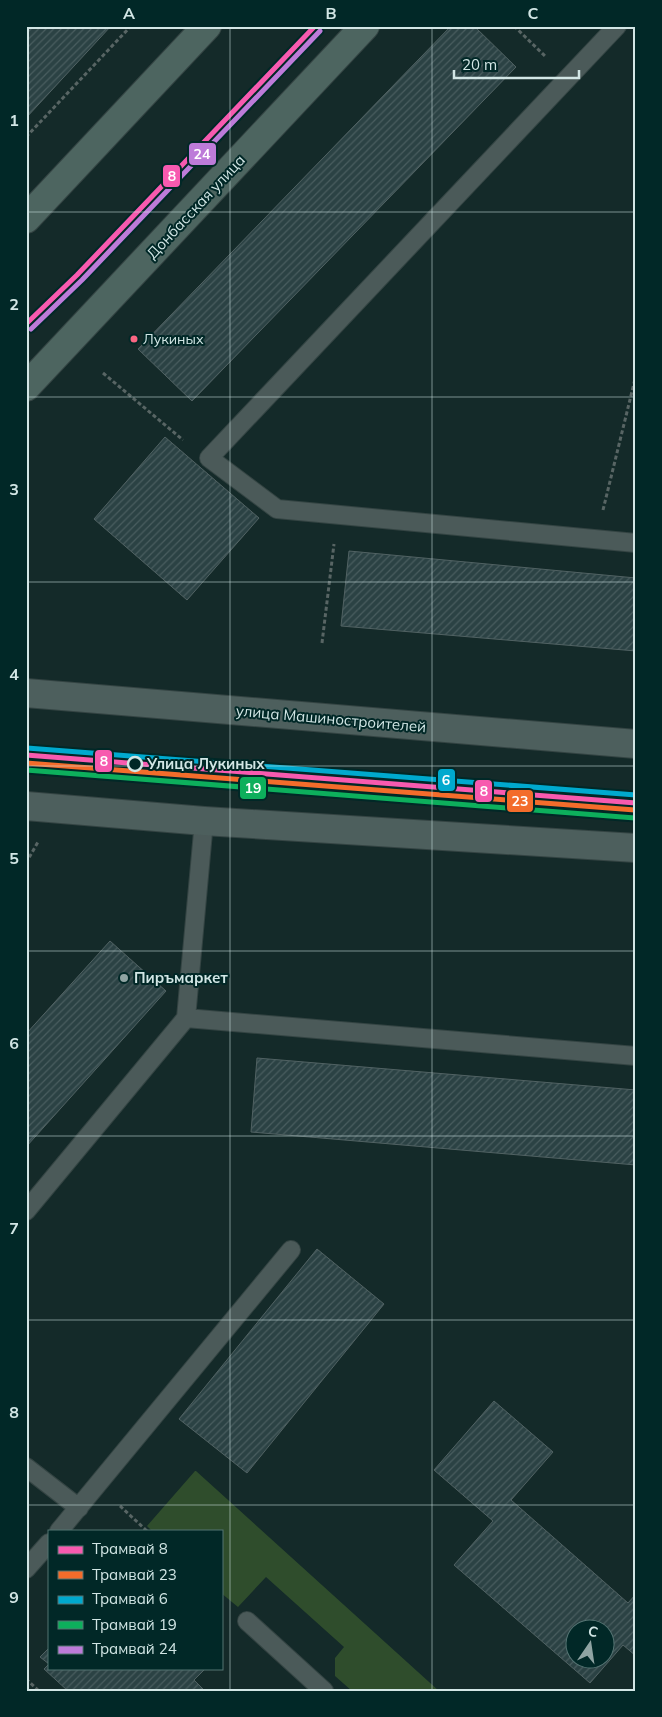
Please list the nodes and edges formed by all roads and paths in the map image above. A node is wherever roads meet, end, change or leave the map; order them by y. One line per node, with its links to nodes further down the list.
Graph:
1 (131, 26): 7 (path)
2 (207, 26): 8 (main road)
3 (365, 26): 11 (main road, Донбасская улица)
4 (514, 26): 6 (path)
5 (617, 26): 6 (lane)
6 (568, 77): 12 (lane)
7 (26, 138)
8 (26, 219)
9 (102, 373): 12 (path)
10 (636, 375): 14 (path)
11 (26, 387)
12 (208, 458): 13 (lane)
13 (337, 516): 15 (lane); 16 (path)
14 (601, 517)
15 (636, 543)
16 (322, 643)
17 (26, 693): 18 (main road, улица Машиностроителей)
18 (636, 744)
19 (26, 806): 20 (main road)
20 (204, 821): 22 (main road); 24 (lane)
21 (39, 840): 23 (path)
22 (636, 848)
23 (26, 863)
24 (186, 1018): 25 (lane); 26 (lane)
25 (636, 1056)
26 (26, 1211)
27 (291, 1250): 30 (lane)
28 (26, 1466): 30 (lane)
29 (113, 1500): 32 (path)
30 (80, 1508): 31 (lane)
31 (61, 1530)
32 (146, 1530)
33 (48, 1544): 34 (lane)
34 (26, 1568)
35 (247, 1621): 38 (lane)
36 (26, 1679): 37 (path)
37 (39, 1691)
38 (324, 1691)

